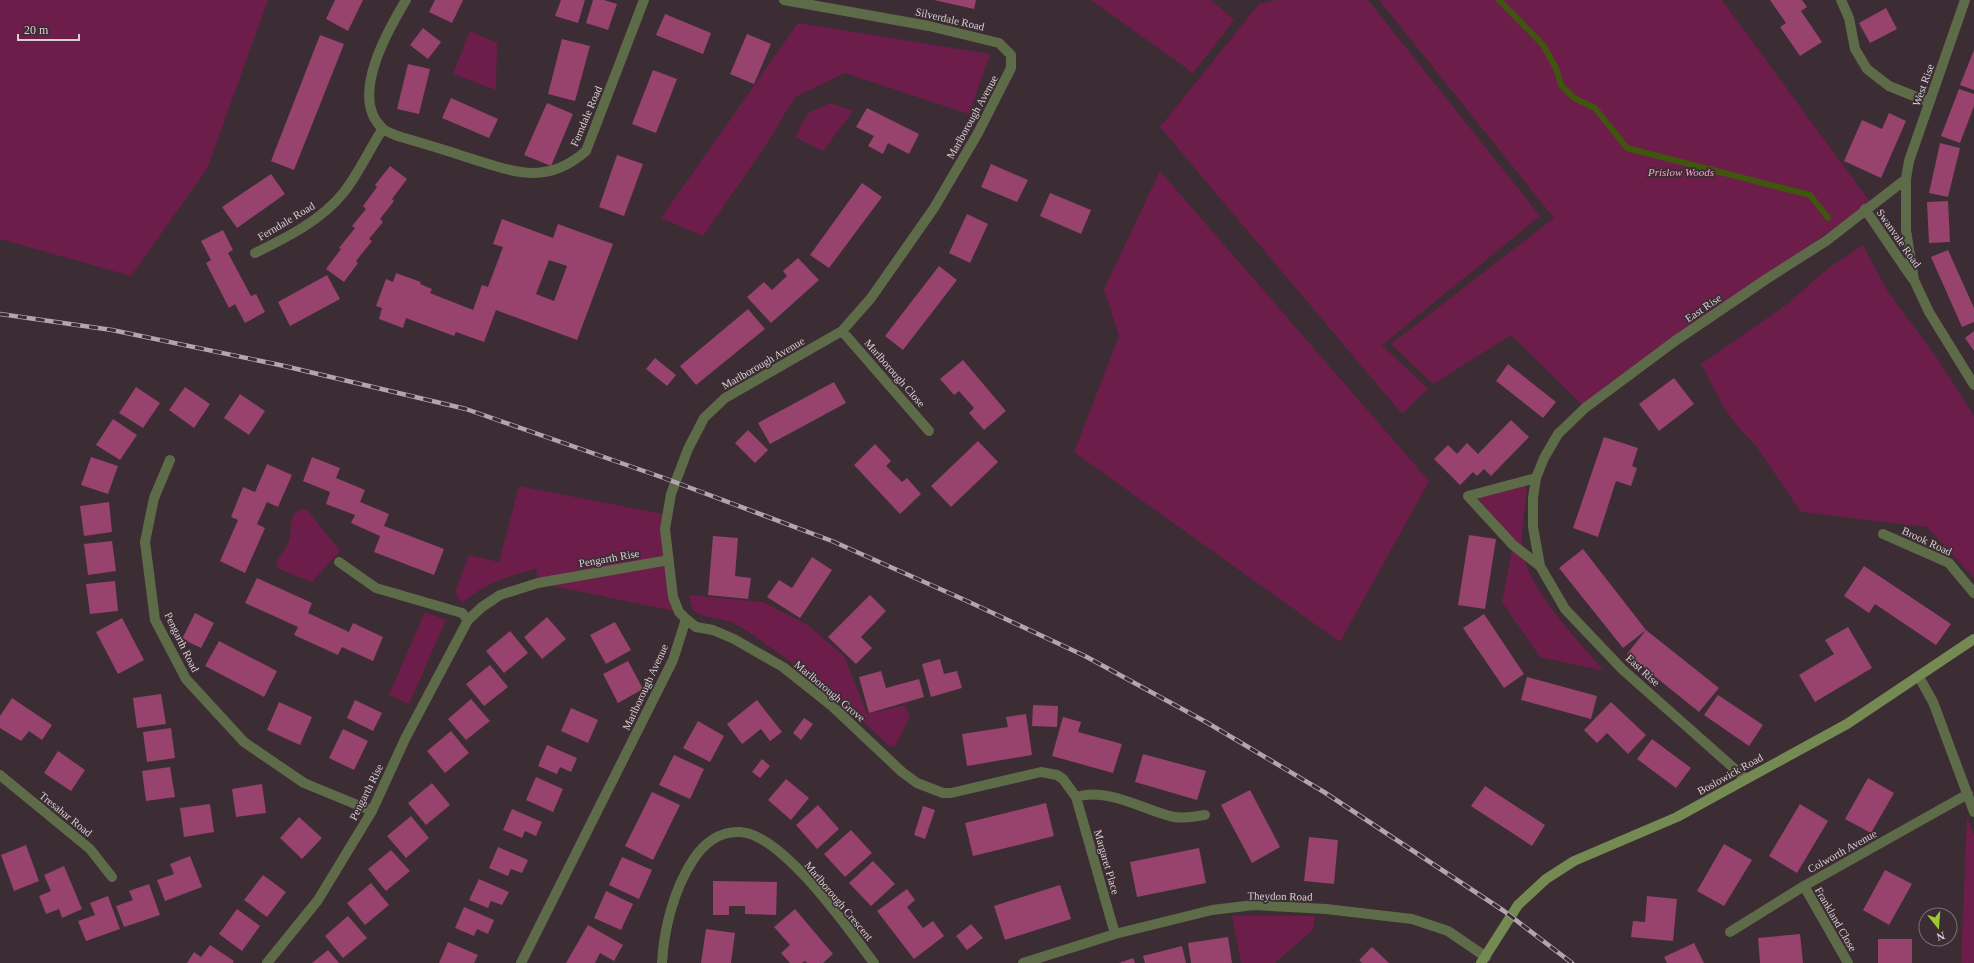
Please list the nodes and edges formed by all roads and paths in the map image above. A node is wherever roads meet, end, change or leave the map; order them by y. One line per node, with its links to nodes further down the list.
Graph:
1 (406, 0): 8 (street)
2 (644, 0): 8 (street, Ferndale Road)
3 (784, 0): 6 (street, Silverdale Road)
4 (1841, 0): 7 (street)
5 (1965, 0): 7 (street, West Rise)
6 (1011, 55): 13 (street, Marlborough Avenue)
7 (1929, 102): 9 (street, West Rise)
8 (382, 130): 11 (street, Ferndale Road)
9 (1906, 179): 10 (street, East Rise); 12 (street, Swanvale Road)
10 (1865, 209): 12 (street, Swanvale Road); 17 (street, East Rise)
11 (255, 253)
12 (1914, 280): 14 (street, Swanvale Road)
13 (842, 331): 15 (street, Marlborough Close); 19 (street, Marlborough Avenue)
14 (1974, 385)
15 (929, 431)
16 (170, 460): 32 (street, Pengarth Road)
17 (1536, 478): 21 (street, East Rise); 21 (street, East Rise)
18 (1882, 534): 22 (street, Brook Road)
19 (669, 560): 23 (street, Pengarth Rise); 24 (street, Marlborough Avenue)
20 (339, 562): 23 (street)
21 (1540, 566): 28 (street, East Rise)
22 (1974, 593)
23 (468, 620): 32 (street, Pengarth Rise)
24 (686, 620): 29 (street, Marlborough Grove); 41 (street, Marlborough Avenue)
25 (1974, 639): 26 (street, Boslowick Road)
26 (1919, 677): 28 (street, Boslowick Road); 30 (street)
27 (0, 775): 35 (street, Tresahar Road)
28 (1746, 779): 39 (street, Boslowick Road)
29 (951, 793): 31 (street, Margaret Place)
30 (1968, 794): 33 (street); 36 (street, Colworth Avenue)
31 (1076, 797): 34 (street); 38 (street, Margaret Place)
32 (372, 811): 40 (street, Pengarth Rise)
33 (1974, 812)
34 (1205, 815)
35 (112, 878)
36 (1804, 886): 37 (street, Colworth Avenue); 45 (street, Frankland Close)
37 (1730, 932)
38 (1115, 934): 39 (street, Theydon Road); 44 (street, Theydon Road)
39 (1484, 960)
40 (266, 963)
41 (521, 963)
42 (662, 963): 43 (street, Marlborough Crescent)
43 (874, 963)
44 (1023, 963)
45 (1848, 963)

